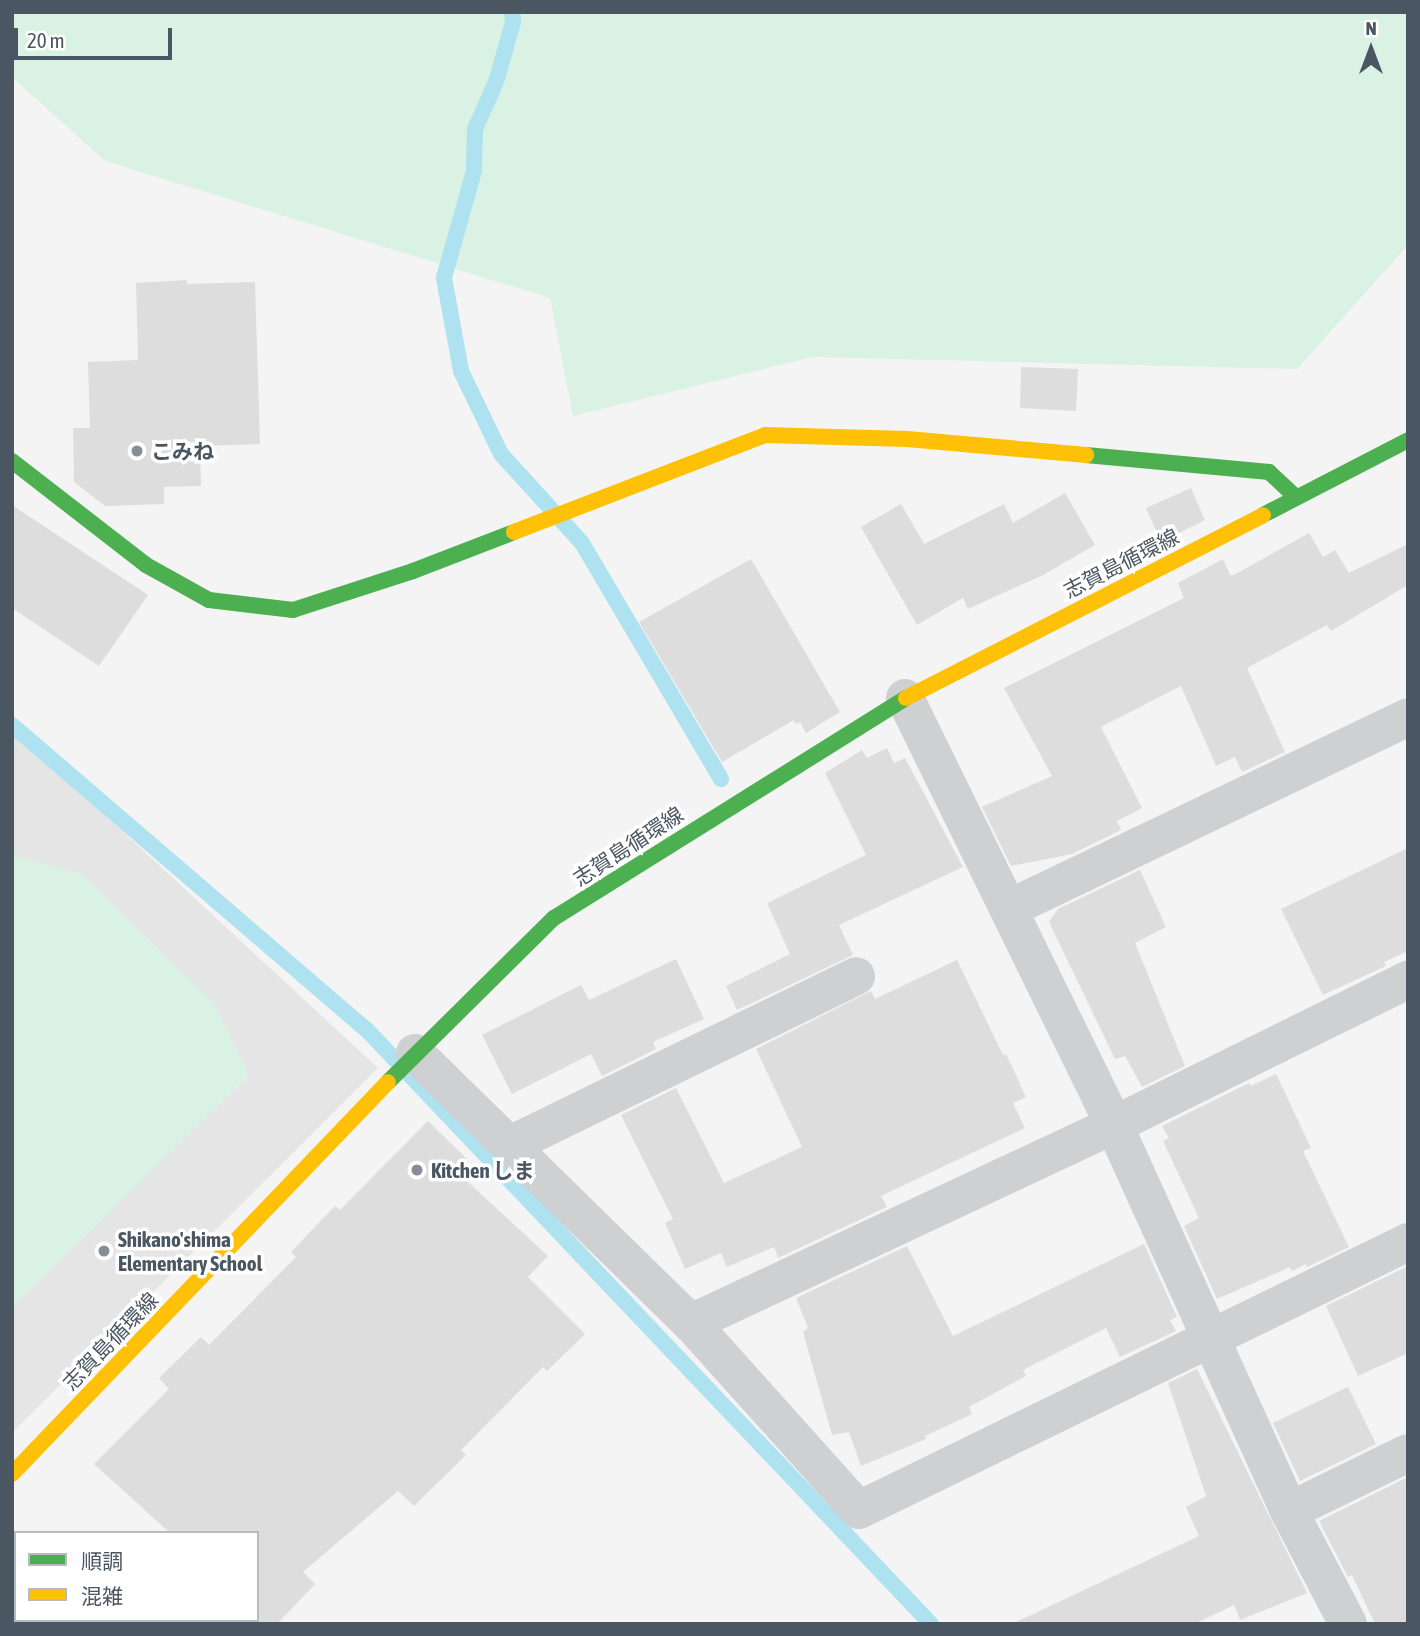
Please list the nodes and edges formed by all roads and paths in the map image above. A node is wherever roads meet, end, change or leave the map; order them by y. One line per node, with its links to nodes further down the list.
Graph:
1 (1408, 440): 3 (main road, 志賀島循環線)
2 (12, 461): 3 (main road)
3 (1295, 496): 4 (main road, 志賀島循環線)
4 (905, 698): 6 (street); 9 (main road, 志賀島循環線)
5 (1408, 717): 6 (street)
6 (1010, 908): 10 (street)
7 (856, 976): 11 (street)
8 (1408, 980): 10 (street)
9 (415, 1053): 11 (street); 16 (main road, 志賀島循環線)
10 (1114, 1125): 13 (street); 14 (street)
11 (510, 1145): 13 (street)
12 (1408, 1242): 14 (street)
13 (691, 1323): 14 (street)
14 (1209, 1337): 17 (street)
15 (1408, 1453): 17 (street)
16 (12, 1474)
17 (1289, 1511): 18 (street)
18 (1348, 1624)

